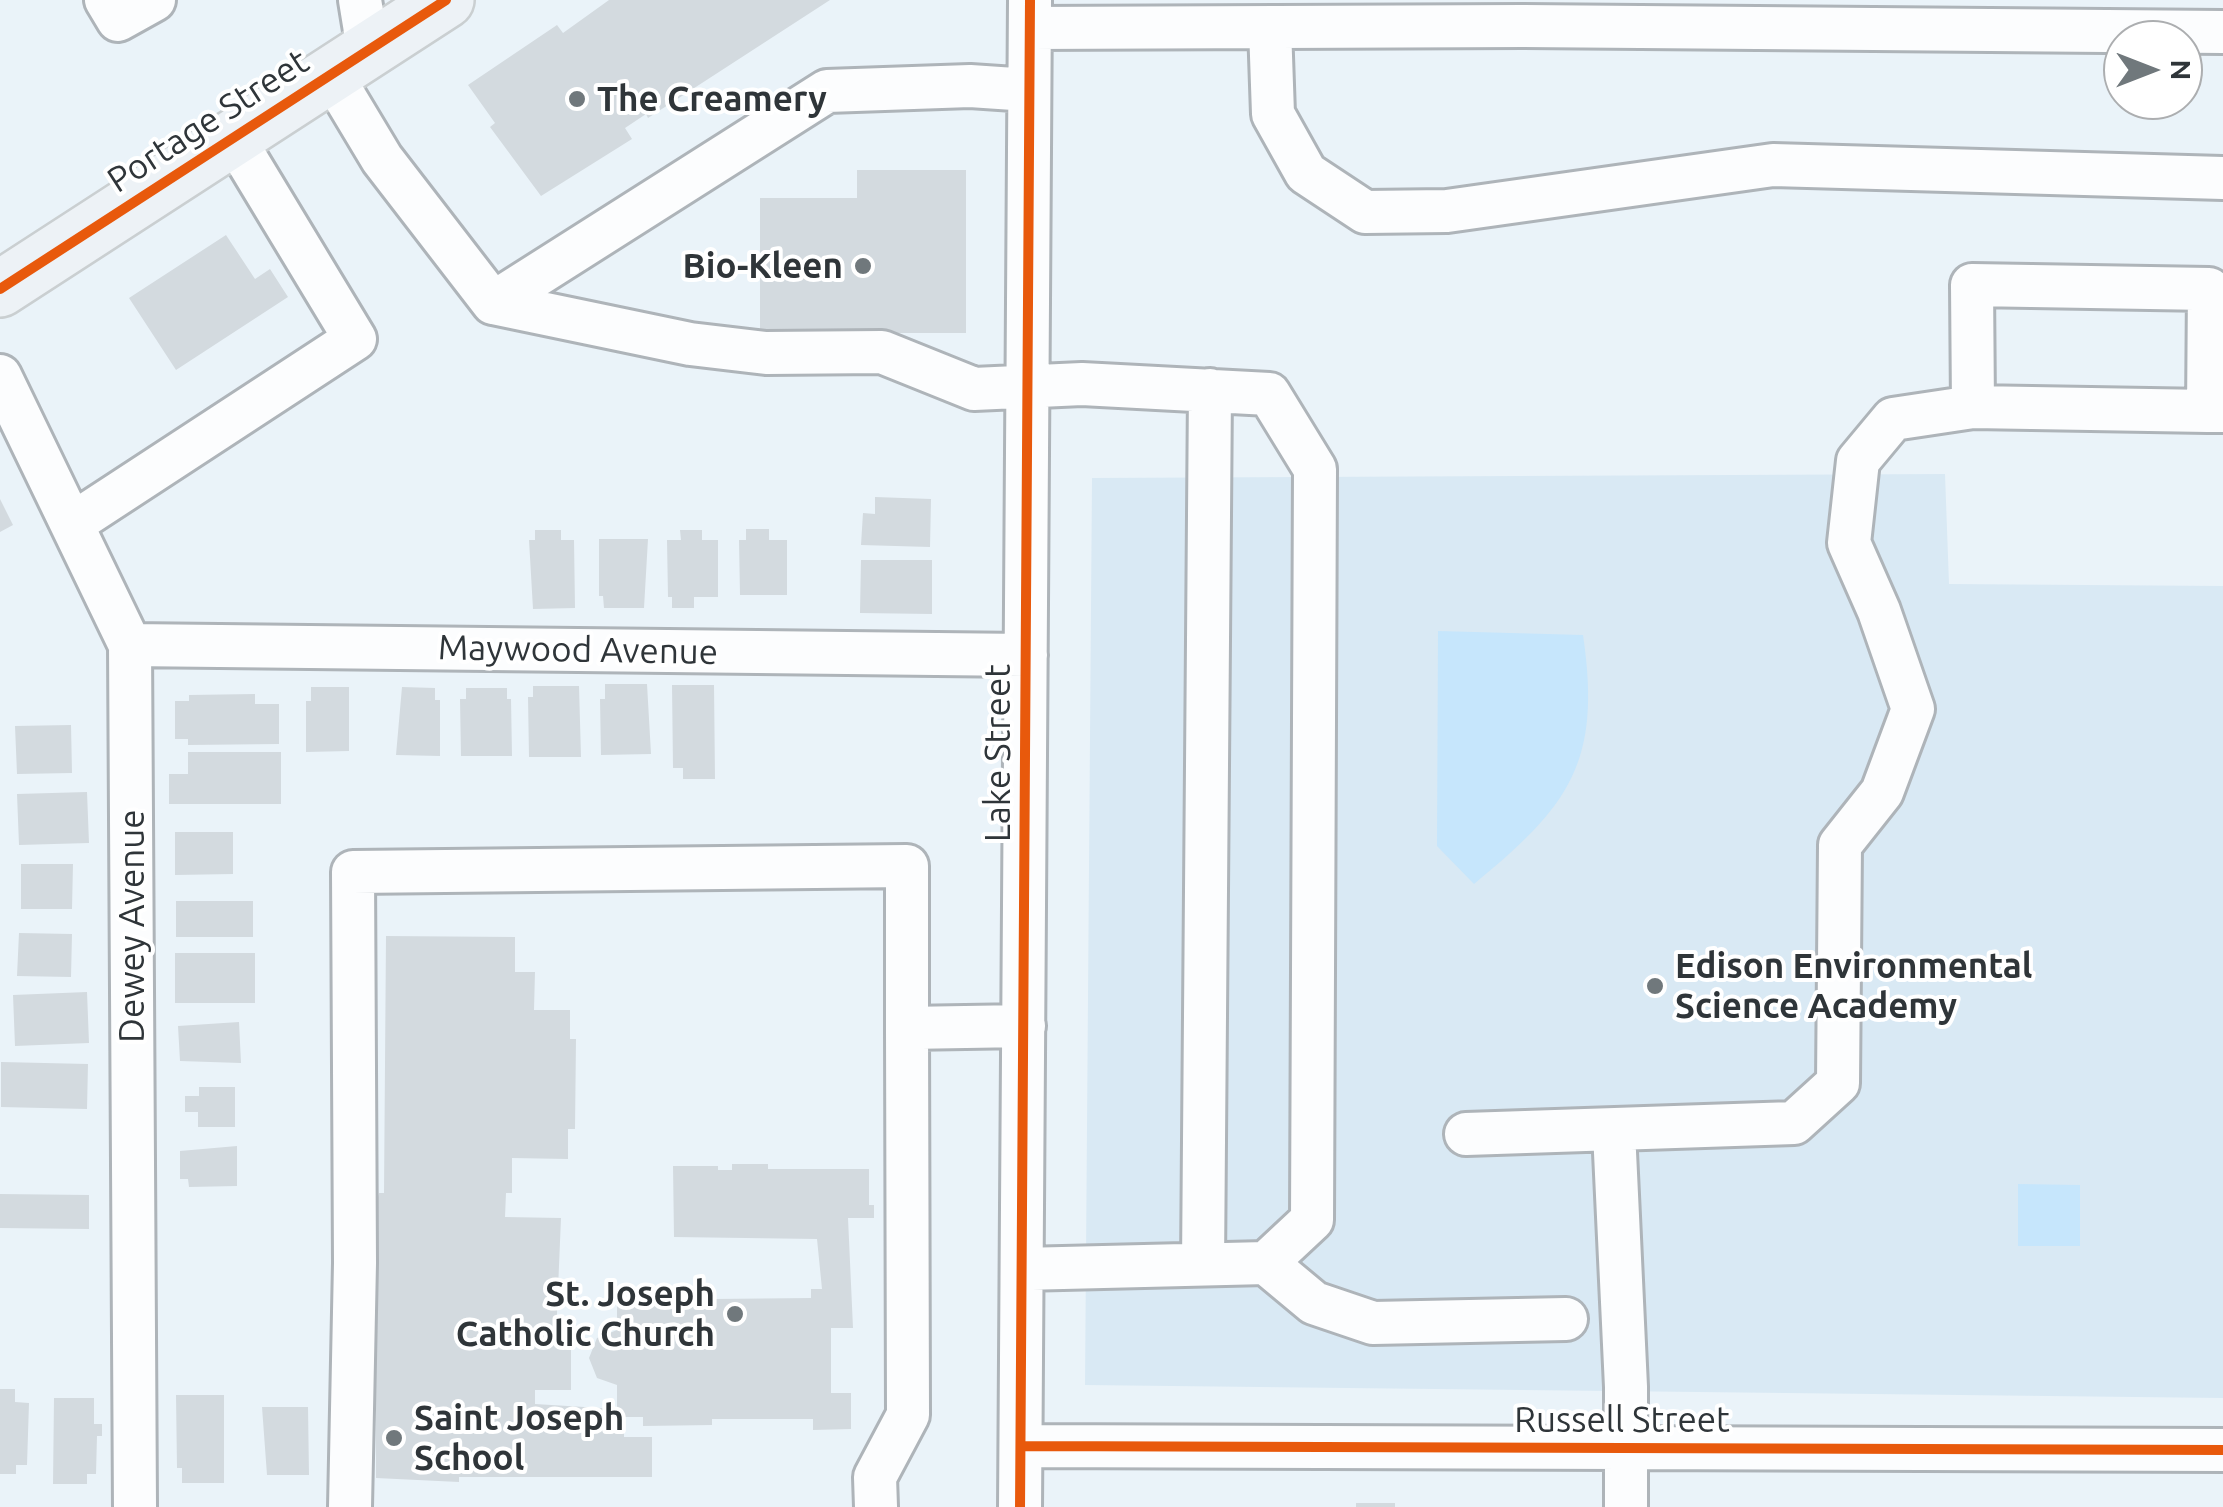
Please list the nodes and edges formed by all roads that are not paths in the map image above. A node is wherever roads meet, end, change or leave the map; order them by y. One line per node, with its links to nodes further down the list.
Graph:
1 (106, 0): 2 (street)
2 (154, 0)
3 (446, 0): 8 (main road, Portage Street)
4 (1524, 13): 6 (street); 7 (street)
5 (1030, 14): 6 (street); 9 (street, Lake Street)
6 (1270, 27): 11 (street)
7 (2223, 32)
8 (353, 41): 10 (main road, Portage Street); 13 (street)
9 (1029, 90): 13 (street); 15 (street, Lake Street)
10 (234, 137): 12 (main road, Portage Street); 19 (street)
11 (2223, 178)
12 (0, 289)
13 (493, 303): 15 (street)
14 (0, 376): 19 (street, Dewey Avenue)
15 (1030, 386): 16 (street); 21 (street, Lake Street)
16 (1210, 390): 26 (street); 27 (street)
17 (1973, 407): 18 (street); 18 (street); 24 (street)
18 (2216, 411)
19 (72, 524): 20 (street, Dewey Avenue)
20 (130, 645): 21 (street, Maywood Avenue); 33 (street, Dewey Avenue)
21 (1026, 655): 22 (street, Lake Street)
22 (1024, 1026): 23 (street); 28 (street, Lake Street)
23 (907, 1028): 34 (street); 35 (street)
24 (1614, 1131): 25 (street); 31 (street)
25 (1466, 1134)
26 (1266, 1262): 27 (street); 29 (street)
27 (1203, 1264): 28 (street)
28 (1022, 1270): 30 (street, Lake Street)
29 (1566, 1319)
30 (1021, 1446): 31 (street, Russell Street); 36 (street, Lake Street)
31 (1626, 1447): 32 (street, Russell Street); 37 (street)
32 (2223, 1450)
33 (135, 1507)
34 (350, 1507)
35 (876, 1507)
36 (1020, 1507)
37 (1626, 1507)

